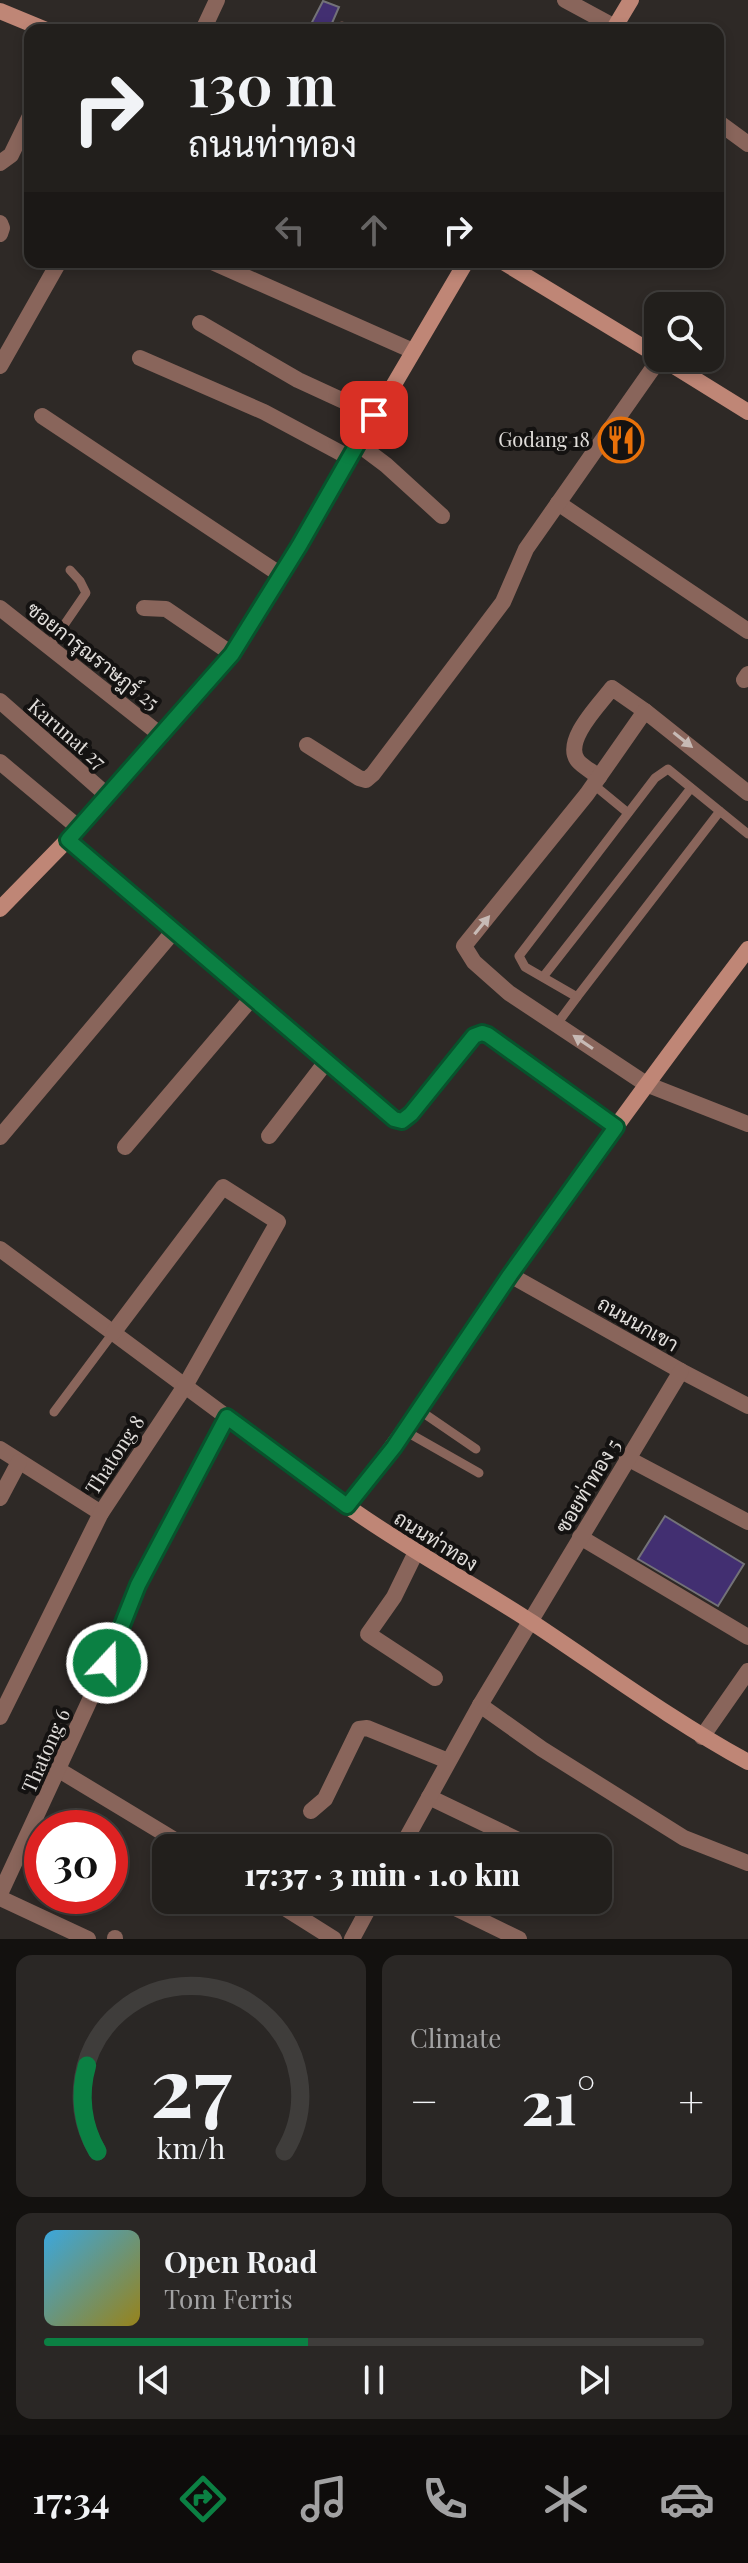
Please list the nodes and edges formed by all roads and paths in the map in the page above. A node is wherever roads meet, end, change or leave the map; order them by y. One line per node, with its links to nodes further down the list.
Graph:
1 (217, 0): 6 (street)
2 (565, 0): 7 (street)
3 (631, 0): 8 (street)
4 (0, 11): 5 (street)
5 (31, 24)
6 (206, 24)
7 (607, 24)
8 (616, 24)
9 (724, 126): 11 (street)
10 (24, 128): 12 (street)
11 (748, 144)
12 (0, 163)
13 (0, 223): 14 (street)
14 (0, 234)
15 (56, 268): 23 (street)
16 (226, 268): 21 (street)
17 (462, 268): 21 (street)
18 (513, 268): 20 (street)
19 (200, 323): 27 (street)
20 (644, 347)
21 (413, 351): 27 (street)
22 (140, 358): 29 (street)
23 (0, 366)
24 (650, 372): 30 (street)
25 (684, 372): 26 (street)
26 (748, 412)
27 (374, 415): 29 (street)
28 (42, 416): 33 (street)
29 (354, 451): 31 (street); 33 (street)
30 (558, 503): 36 (street); 42 (street)
31 (442, 516)
32 (70, 570): 37 (lane)
33 (281, 575): 38 (street)
34 (0, 608): 37 (street, ซอยการุณราษฎร์ 25)
35 (144, 608): 38 (street)
36 (748, 631)
37 (49, 647): 41 (street, ซอยการุณราษฎร์ 25)
38 (232, 654): 41 (street)
39 (0, 701): 47 (street, Karunat 27)
40 (645, 711): 44 (street); 44 (street); 46 (street, one-way to 46)
41 (162, 736): 47 (street)
42 (307, 745)
43 (0, 762): 50 (street)
44 (596, 781): 49 (lane); 58 (street, one-way to 44)
45 (691, 788): 48 (lane); 49 (lane); 55 (lane)
46 (748, 793)
47 (108, 796): 50 (street)
48 (720, 811): 51 (lane); 56 (lane)
49 (628, 813): 55 (lane)
50 (73, 834): 52 (street); 53 (street)
51 (748, 834)
52 (2, 904)
53 (173, 932): 57 (street); 64 (street)
54 (748, 949): 60 (street)
55 (543, 977): 56 (lane)
56 (577, 997): 58 (lane)
57 (251, 999): 59 (street); 65 (street)
58 (557, 1024): 60 (street, one-way to 58)
59 (326, 1062): 62 (street); 63 (street)
60 (646, 1084): 61 (street); 62 (street)
61 (748, 1124)
62 (616, 1127): 67 (street)
63 (269, 1136)
64 (0, 1137)
65 (125, 1147)
66 (0, 1249): 68 (street, ถนนท่าทอง)
67 (510, 1275): 69 (street, ถนนนกเขา); 72 (street)
68 (113, 1333): 70 (street, ถนนท่าทอง); 70 (street, Thatong 8); 73 (lane)
69 (681, 1371): 71 (street, ถนนนกเขา); 78 (street, ซอยท่าทอง 5)
70 (185, 1386): 74 (street, ถนนท่าทอง); 83 (street, Thatong 8)
71 (748, 1406)
72 (419, 1410): 75 (street); 77 (lane)
73 (54, 1412)
74 (227, 1417): 82 (street, ถนนท่าทอง); 96 (street, Thatong 6)
75 (405, 1431): 80 (lane); 82 (street)
76 (0, 1449): 79 (street)
77 (476, 1449)
78 (627, 1458): 84 (street); 85 (street, ซอยท่าทอง 5)
79 (19, 1462): 81 (street); 83 (street)
80 (479, 1473)
81 (0, 1498)
82 (347, 1506): 86 (street, ถนนท่าทอง)
83 (101, 1513): 92 (street, Thatong 8)
84 (748, 1522)
85 (580, 1537): 87 (street, ซอยท่าทอง 5); 88 (street)
86 (416, 1552): 87 (street, ถนนท่าทอง); 90 (street)
87 (530, 1621): 91 (street, ซอยท่าทอง 5); 93 (street, ถนนท่าทอง)
88 (748, 1637)
89 (748, 1671): 93 (street)
90 (435, 1678)
91 (480, 1705): 94 (street, ซอยท่าทอง 5); 102 (street)
92 (0, 1717)
93 (702, 1737): 95 (street, ถนนท่าทอง)
94 (448, 1761): 97 (street, ซอยท่าทอง 5); 98 (street)
95 (748, 1762)
96 (59, 1770): 99 (street); 103 (street, Thatong 6)
97 (429, 1797): 100 (street, ซอยท่าทอง 5); 101 (street)
98 (311, 1811)
99 (165, 1834)
100 (409, 1834)
101 (506, 1834)
102 (748, 1863)
103 (0, 1896): 107 (street)
104 (294, 1914): 108 (street)
105 (365, 1914): 109 (street)
106 (468, 1914): 110 (street)
107 (88, 1939)
108 (334, 1939)
109 (352, 1939)
110 (519, 1939)

